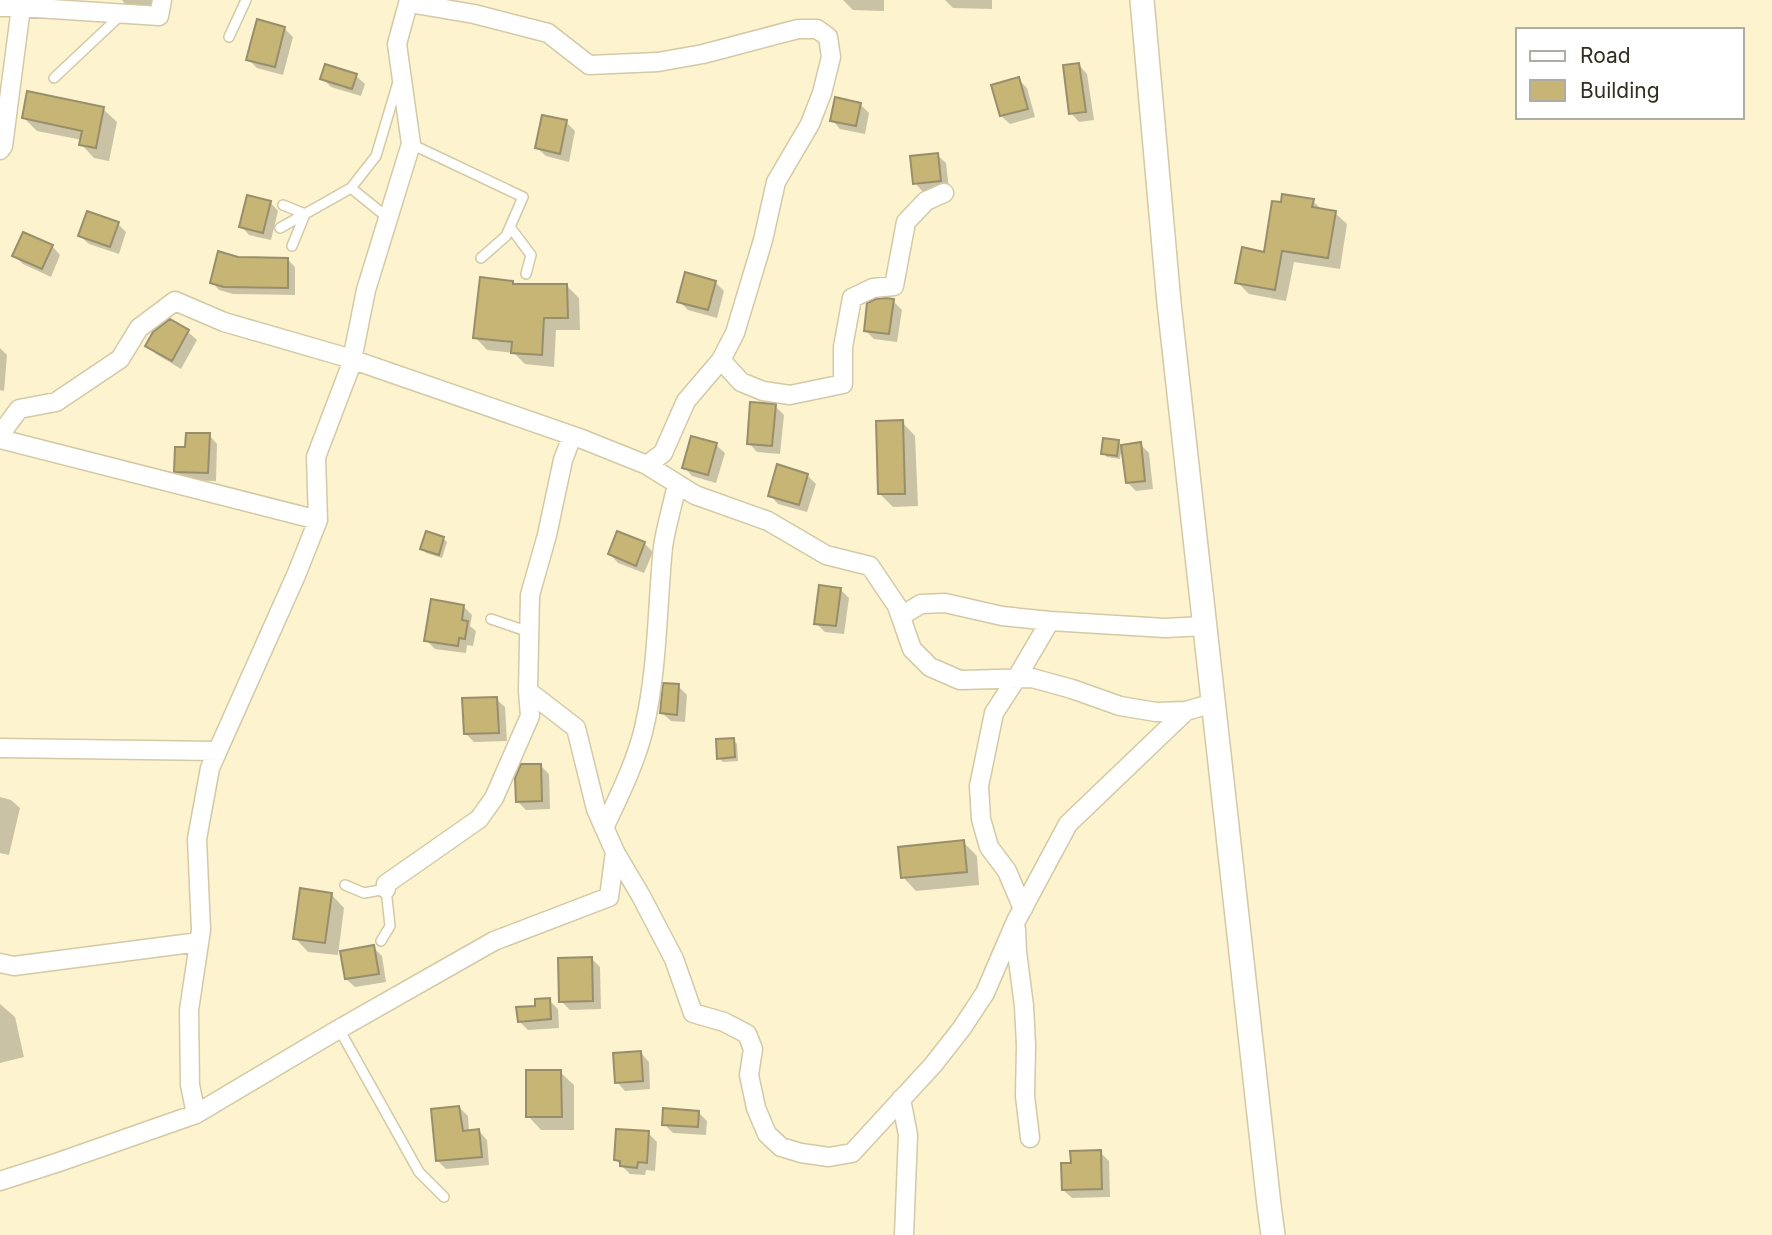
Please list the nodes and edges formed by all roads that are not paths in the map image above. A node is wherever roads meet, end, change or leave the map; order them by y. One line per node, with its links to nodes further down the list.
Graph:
1 (162, 0): 7 (street)
2 (246, 0): 8 (lane)
3 (1142, 0): 33 (street)
4 (409, 2): 9 (street); 24 (street)
5 (0, 6): 6 (street)
6 (21, 7): 7 (street); 12 (street)
7 (123, 13): 10 (lane)
8 (229, 37)
9 (401, 71): 11 (street); 13 (lane)
10 (54, 78)
11 (411, 144): 17 (street); 18 (lane)
12 (0, 150)
13 (351, 188): 16 (lane); 17 (lane)
14 (944, 193): 24 (street)
15 (283, 205): 16 (lane)
16 (305, 214): 19 (lane); 20 (lane)
17 (388, 218): 23 (street)
18 (510, 227): 21 (lane); 22 (lane)
19 (280, 228)
20 (292, 246)
21 (481, 258)
22 (527, 274)
23 (352, 360): 25 (street); 26 (street); 29 (street)
24 (721, 360): 27 (street)
25 (572, 436): 27 (street); 34 (street)
26 (0, 437): 29 (street)
27 (647, 466): 28 (street)
28 (677, 484): 30 (street); 41 (street)
29 (318, 520): 40 (street)
30 (901, 616): 32 (street); 35 (street)
31 (491, 619): 34 (lane)
32 (1050, 621): 33 (street); 35 (street)
33 (1205, 626): 37 (street)
34 (529, 632): 36 (street)
35 (1016, 679): 38 (street); 45 (street)
36 (528, 691): 41 (street); 44 (street)
37 (1213, 703): 38 (street); 56 (street)
38 (1186, 711): 45 (street)
39 (0, 748): 40 (street)
40 (216, 751): 47 (street)
41 (604, 828): 42 (street)
42 (615, 852): 49 (street); 50 (street)
43 (345, 885): 44 (lane)
44 (386, 890): 46 (lane)
45 (1020, 915): 50 (street); 52 (street)
46 (381, 941)
47 (199, 942): 48 (street); 51 (street)
48 (0, 963)
49 (339, 1029): 51 (street); 54 (lane)
50 (901, 1100): 55 (street)
51 (196, 1114): 53 (street)
52 (1030, 1138)
53 (0, 1181)
54 (444, 1197)
55 (904, 1235)
56 (1273, 1235)

